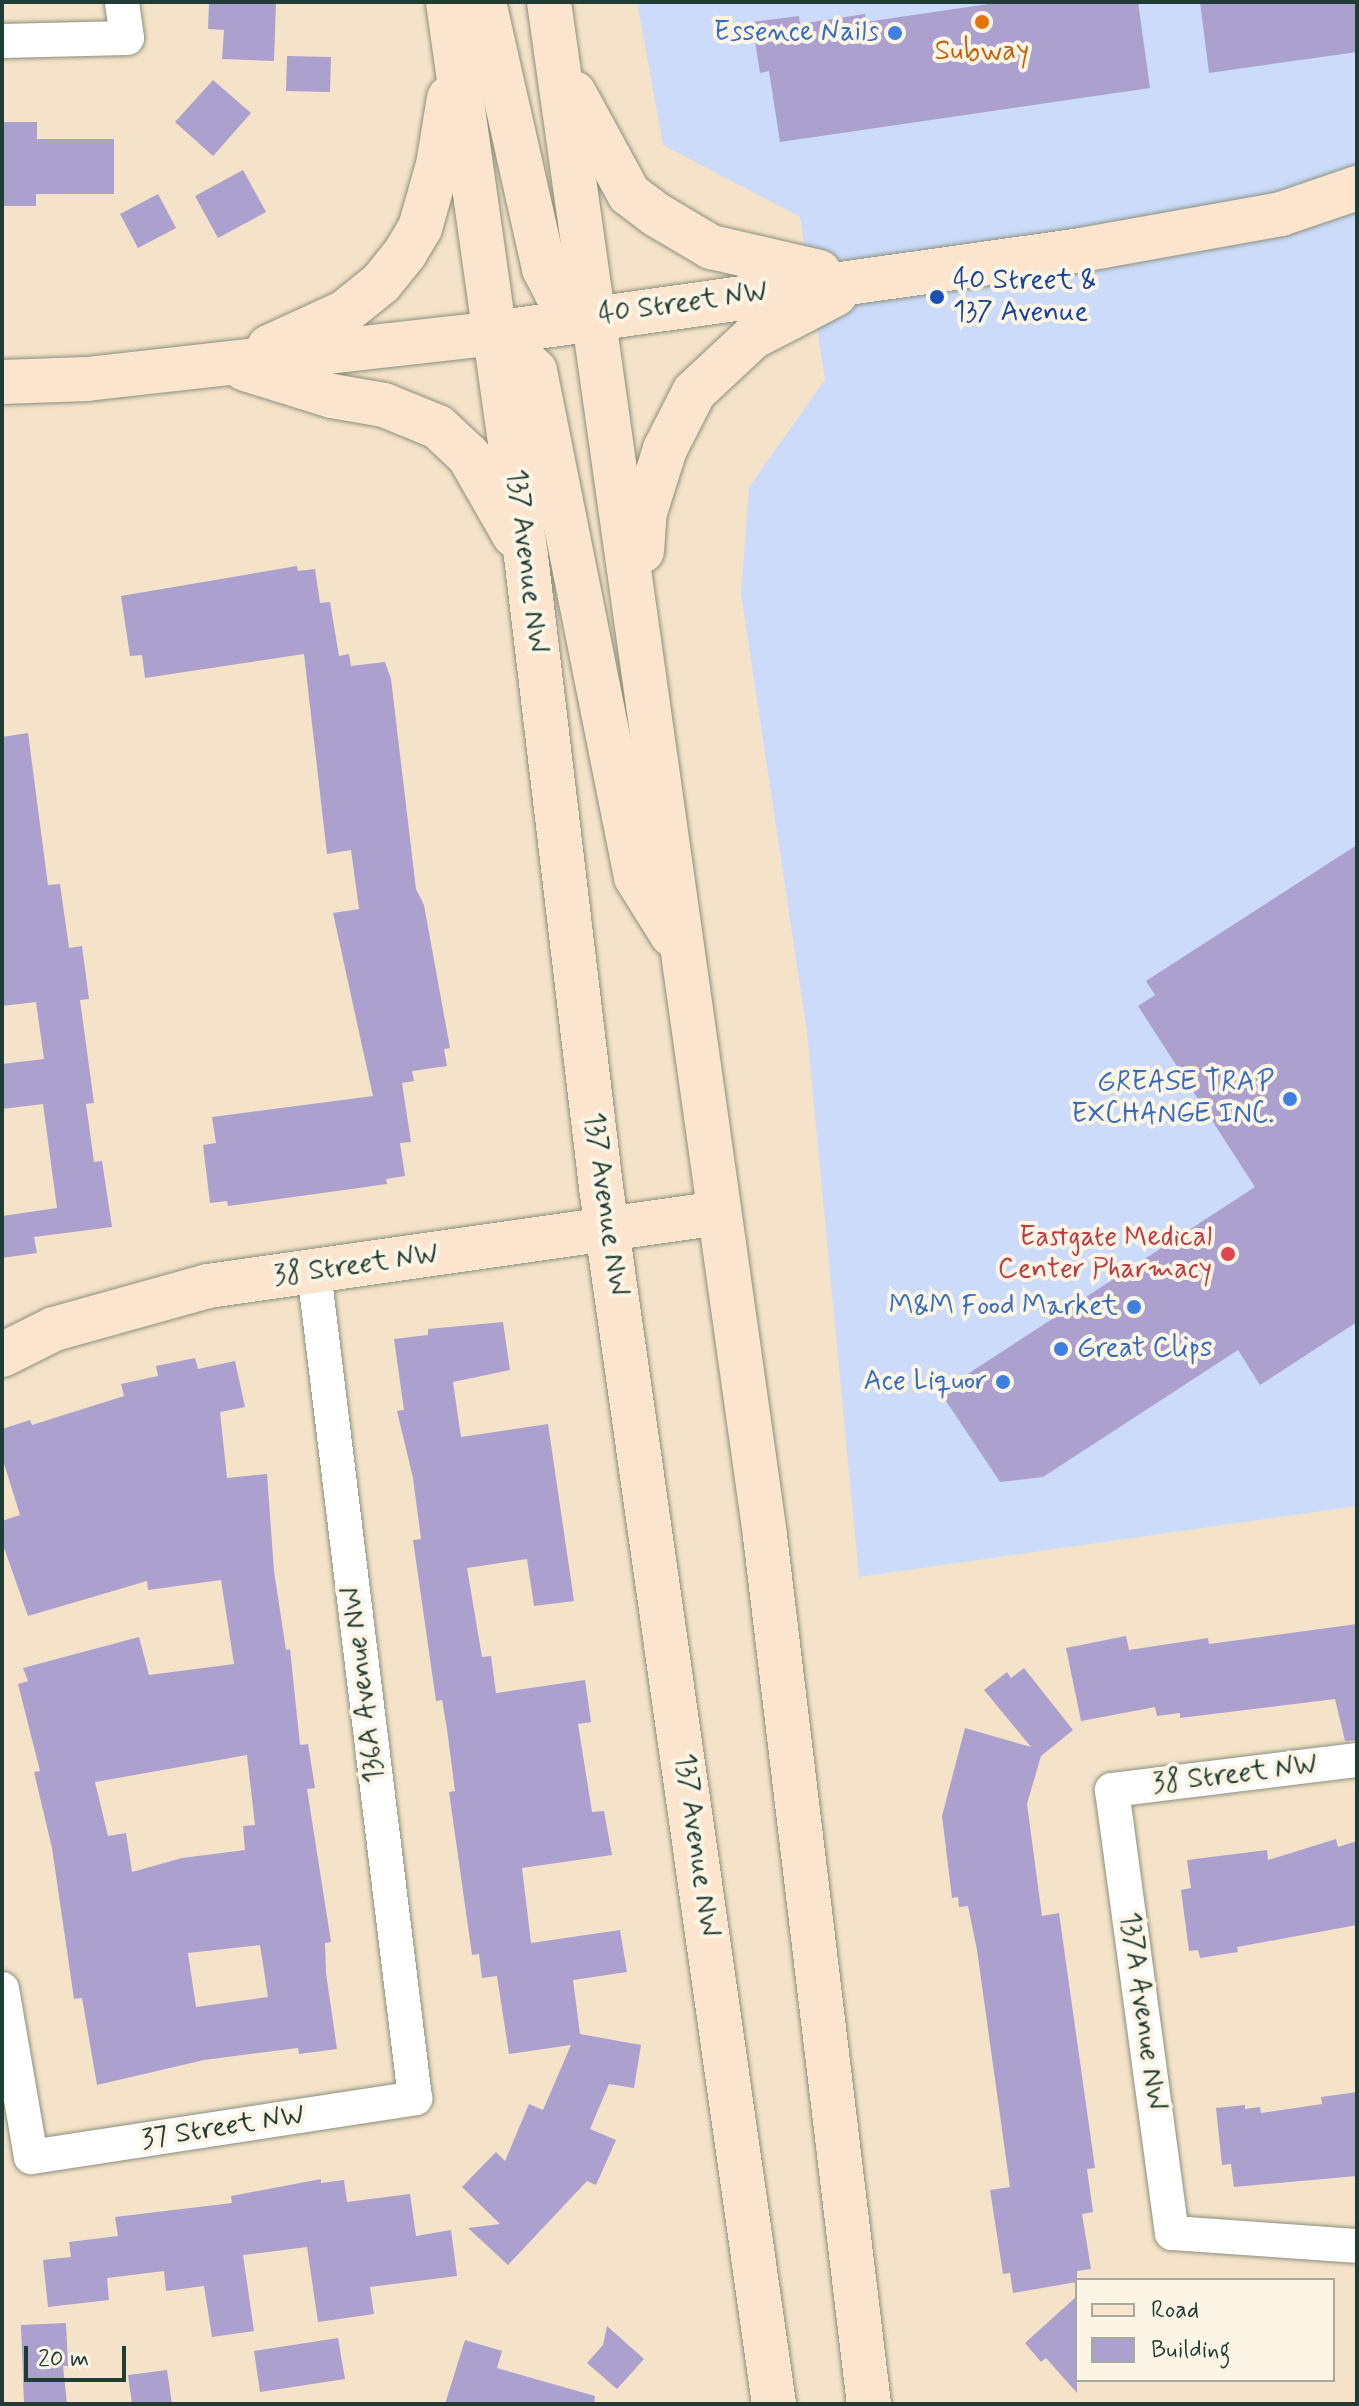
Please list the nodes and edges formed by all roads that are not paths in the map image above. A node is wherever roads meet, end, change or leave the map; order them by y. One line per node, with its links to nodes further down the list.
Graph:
1 (122, 2): 5 (street)
2 (448, 2): 7 (main road, 137 Avenue NW)
3 (484, 2): 10 (main road)
4 (549, 2): 6 (main road)
5 (2, 41)
6 (558, 60): 9 (main road); 10 (main road)
7 (456, 65): 11 (main road, 137 Avenue NW); 12 (main road)
8 (1357, 188): 9 (main road, 40 Street NW)
9 (864, 279): 10 (main road, 40 Street NW); 15 (main road)
10 (594, 317): 11 (main road, 40 Street NW); 15 (main road)
11 (495, 333): 12 (main road, 40 Street NW); 14 (main road, 137 Avenue NW); 16 (main road)
12 (231, 364): 13 (main road, 40 Street NW); 14 (main road)
13 (2, 382)
14 (526, 556): 18 (main road, 137 Avenue NW)
15 (637, 617): 16 (main road)
16 (679, 943): 17 (main road)
17 (719, 1213): 18 (main road, 38 Street NW); 26 (main road)
18 (608, 1230): 19 (main road, 38 Street NW); 27 (main road, 137 Avenue NW)
19 (314, 1272): 20 (main road, 38 Street NW); 24 (street, 136A Avenue NW)
20 (2, 1355)
21 (1357, 1760): 22 (street, 38 Street NW)
22 (1112, 1790): 25 (street, 137A Avenue NW)
23 (2, 1989): 24 (street, 37 Street NW)
24 (415, 2098)
25 (1357, 2246)
26 (870, 2400)
27 (774, 2404)

